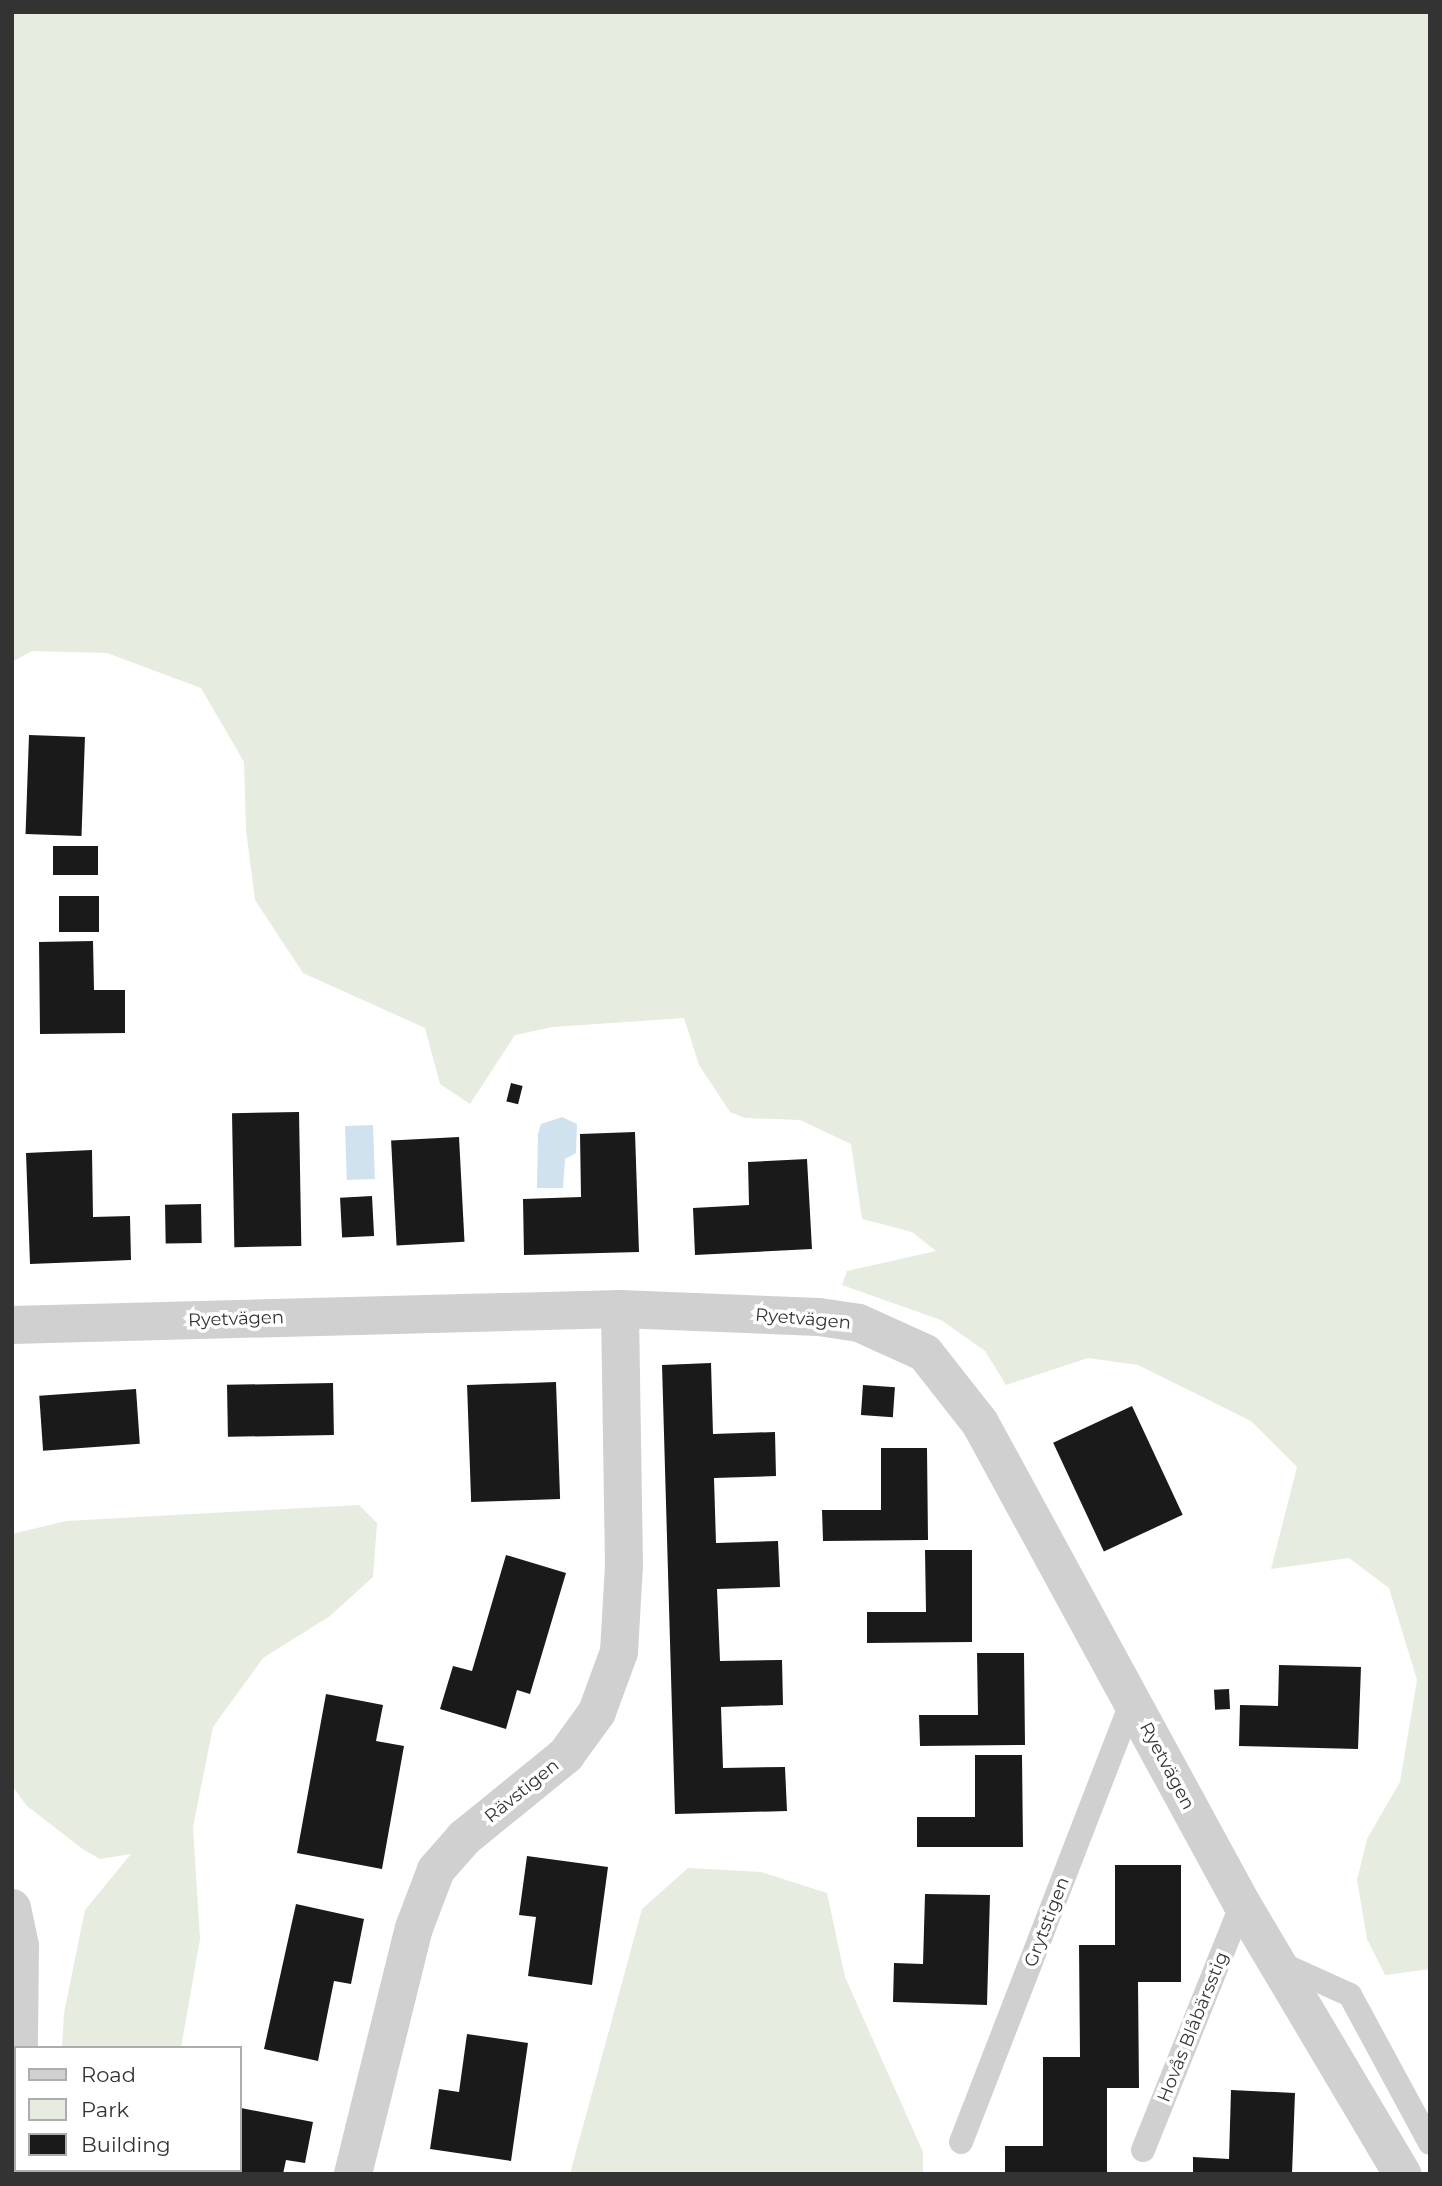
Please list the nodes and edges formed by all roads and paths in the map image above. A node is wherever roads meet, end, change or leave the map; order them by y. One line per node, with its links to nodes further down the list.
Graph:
1 (620, 1309): 2 (street, Ryetvägen); 3 (street, Ryetvägen); 11 (street, Rävstigen)
2 (12, 1325)
3 (1132, 1701): 4 (street, Ryetvägen); 8 (lane, Grytstigen)
4 (1242, 1904): 6 (street, Ryetvägen); 10 (lane, Hovås Blåbärsstig)
5 (12, 1908): 7 (street)
6 (1277, 1962): 9 (lane); 12 (street, Ryetvägen)
7 (19, 2046)
8 (961, 2142)
9 (1430, 2143)
10 (1143, 2150)
11 (353, 2174)
12 (1402, 2174)

